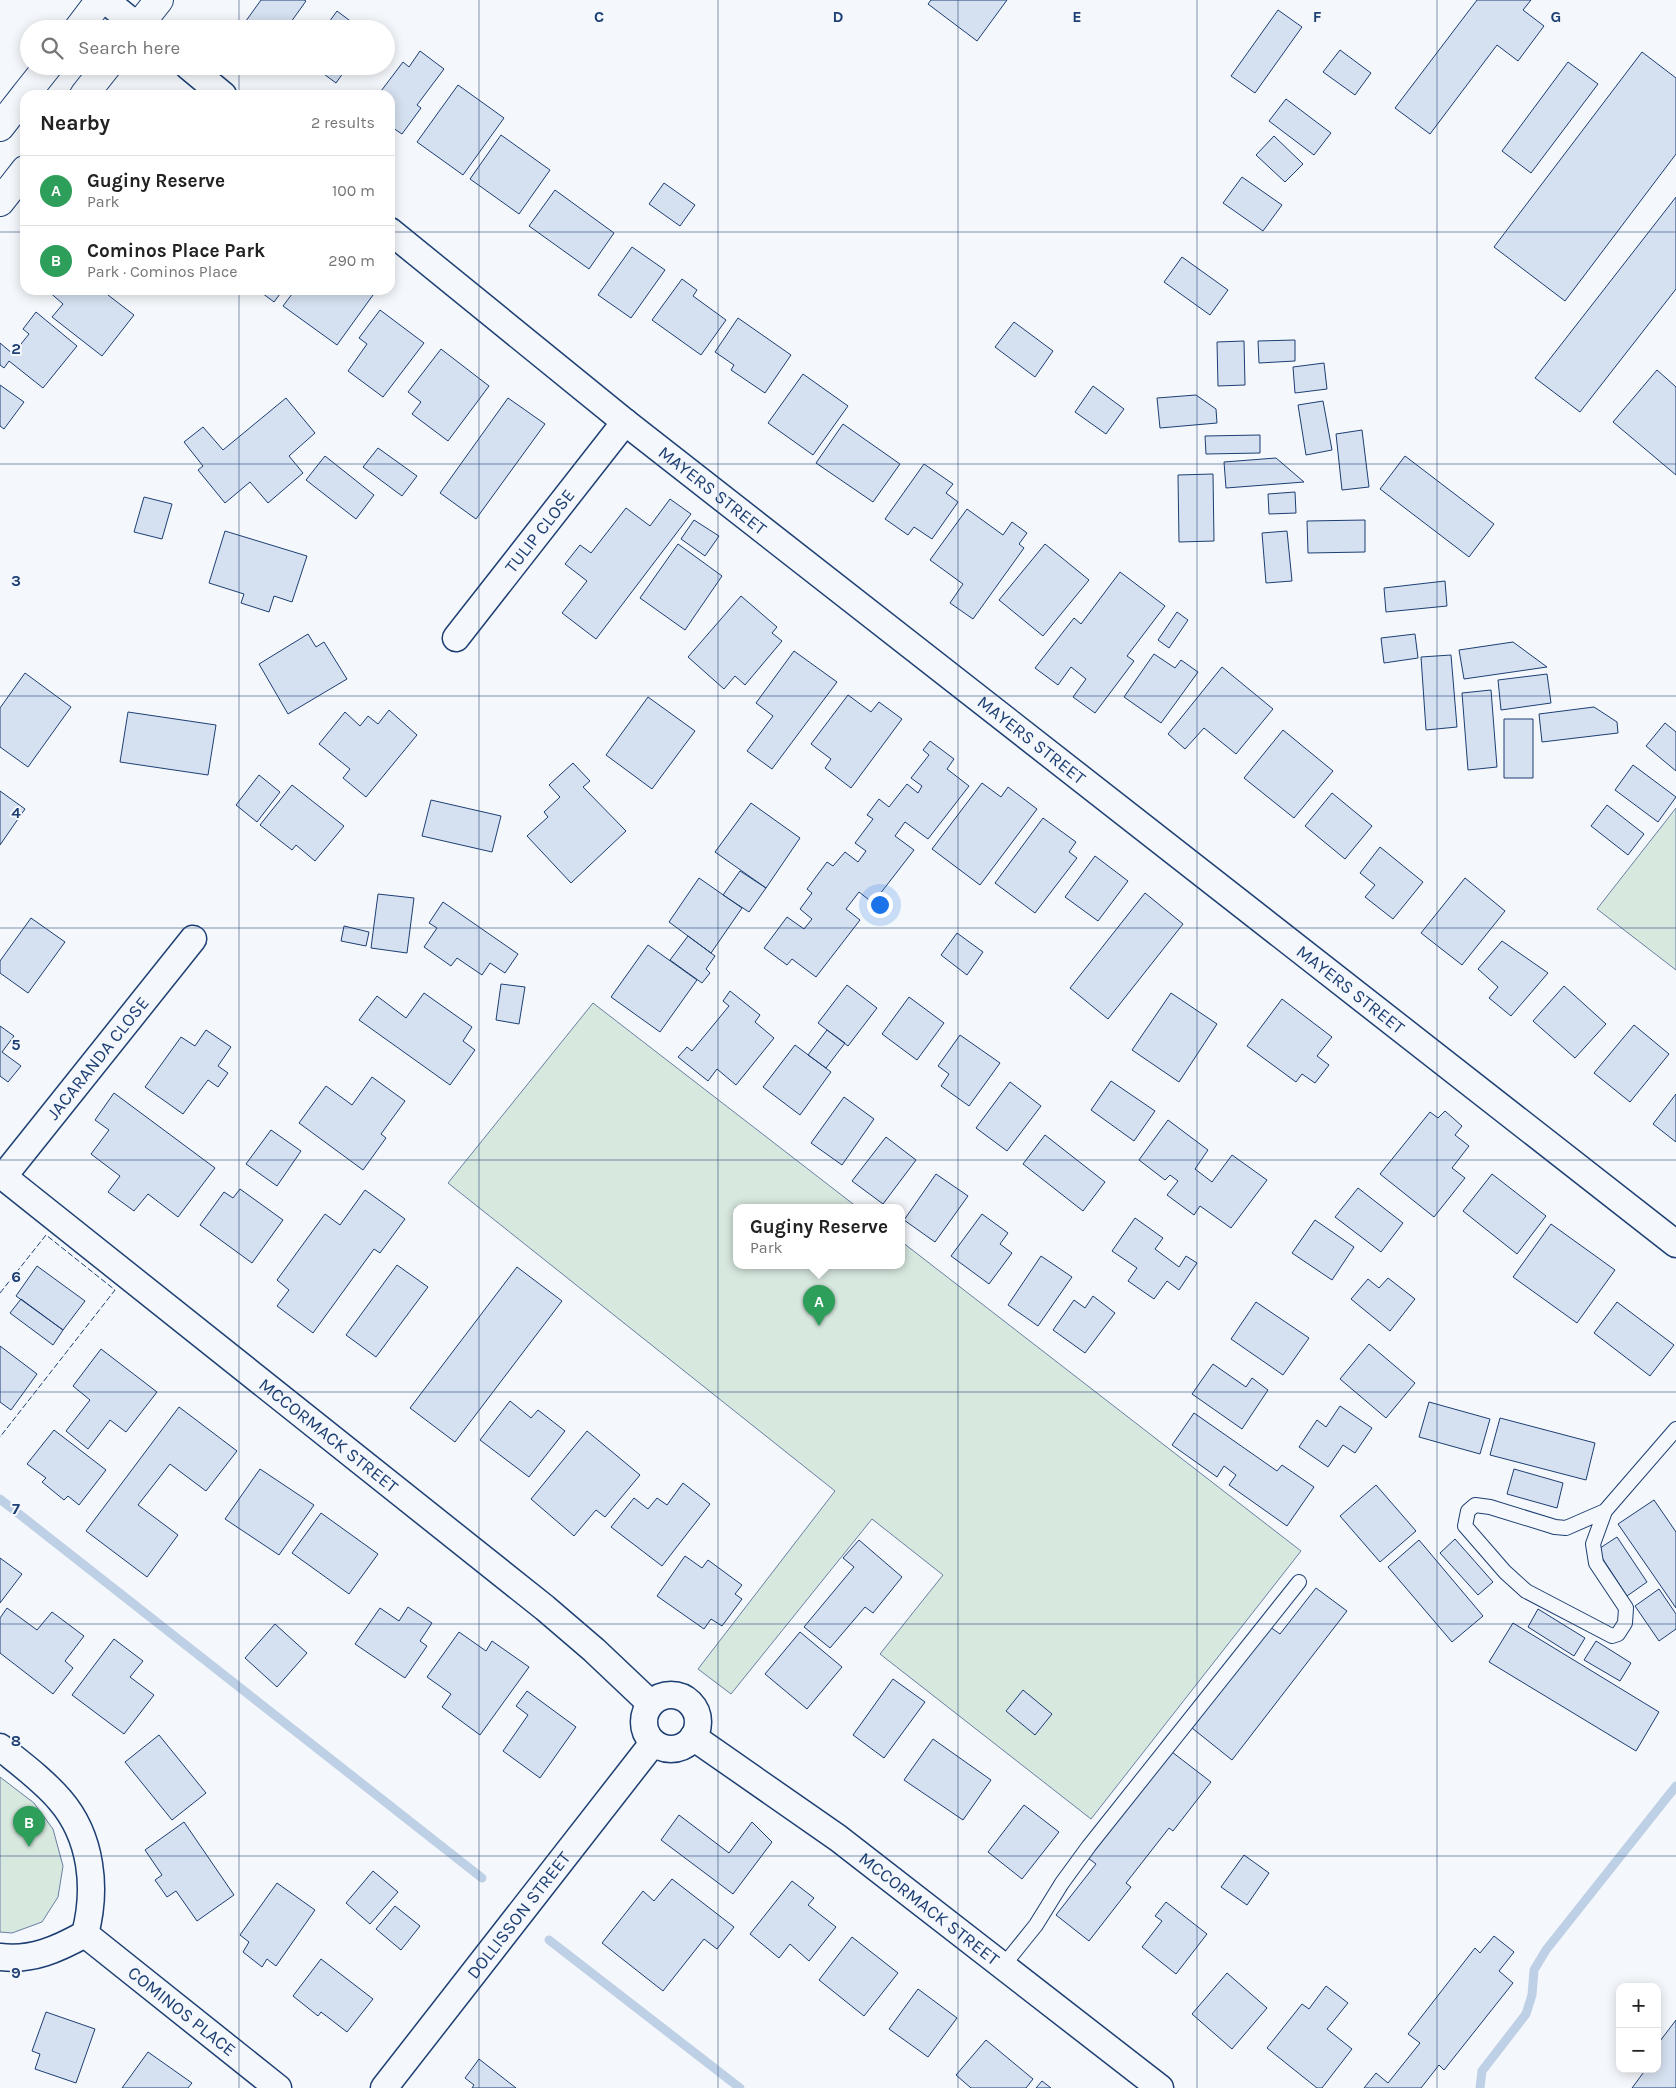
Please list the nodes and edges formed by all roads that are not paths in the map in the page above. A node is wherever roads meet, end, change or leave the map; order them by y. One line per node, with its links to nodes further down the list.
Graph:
1 (100, 0): 4 (main road)
2 (105, 0): 5 (street)
3 (159, 0): 6 (main road)
4 (85, 20)
5 (129, 20)
6 (145, 20)
7 (41, 75): 10 (main road)
8 (100, 75): 11 (main road)
9 (199, 75): 12 (street)
10 (29, 90)
11 (88, 90)
12 (217, 90)
13 (20, 101): 14 (main road)
14 (0, 127)
15 (20, 176): 16 (main road)
16 (0, 202)
17 (395, 235): 18 (street, MAYERS STREET)
18 (625, 422): 19 (street, TULIP CLOSE); 22 (street, MAYERS STREET)
19 (456, 638)
20 (193, 939): 21 (street, JACARANDA CLOSE)
21 (2, 1175): 26 (street, MCCORMACK STREET)
22 (1676, 1244)
23 (1676, 1428): 24 (lane)
24 (1605, 1510): 24 (lane)
25 (1299, 1582): 32 (lane)
26 (650, 1704): 27 (street); 28 (street)
27 (693, 1737): 28 (street); 32 (street, MCCORMACK STREET)
28 (653, 1743): 34 (street, DOLLISSON STREET)
29 (0, 1747): 30 (street)
30 (85, 1934): 31 (street); 33 (street, COMINOS PLACE)
31 (0, 1957)
32 (1003, 1966): 35 (street, MCCORMACK STREET)
33 (278, 2088)
34 (384, 2088)
35 (1160, 2088)

